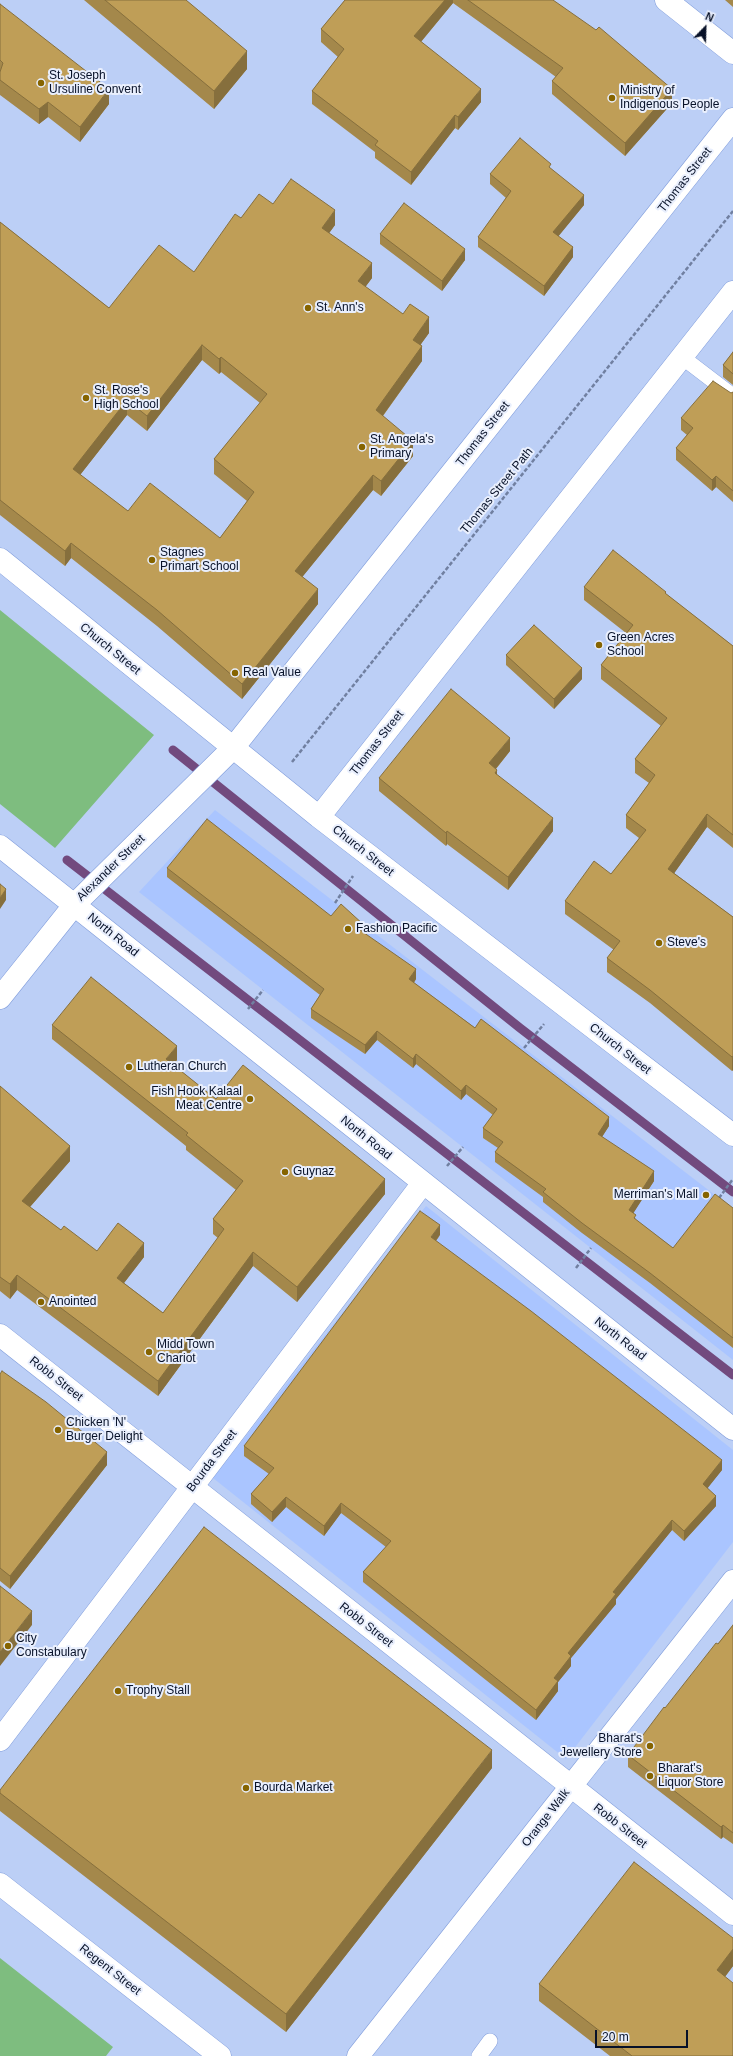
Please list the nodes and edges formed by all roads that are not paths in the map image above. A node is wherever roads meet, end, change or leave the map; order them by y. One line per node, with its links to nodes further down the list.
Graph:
1 (666, 0): 2 (street)
2 (733, 53)
3 (733, 119): 8 (street, Thomas Street)
4 (733, 292): 5 (street, Thomas Street)
5 (682, 357): 6 (lane); 9 (street, Thomas Street)
6 (733, 396)
7 (0, 559): 8 (street, Church Street)
8 (233, 748): 9 (street, Church Street); 11 (street, Alexander Street)
9 (319, 817): 13 (street, Church Street)
10 (0, 846): 11 (street, North Road)
11 (75, 904): 12 (street, Alexander Street); 14 (street, North Road)
12 (0, 998)
13 (733, 1135)
14 (423, 1183): 16 (street, North Road); 17 (street, Bourda Street)
15 (0, 1335): 17 (street, Robb Street)
16 (733, 1429)
17 (192, 1487): 19 (street, Bourda Street); 20 (street, Robb Street)
18 (733, 1581): 20 (street, Orange Walk)
19 (0, 1740)
20 (570, 1787): 22 (street, Robb Street); 25 (street, Orange Walk)
21 (0, 1884): 24 (street, Regent Street)
22 (733, 1914)
23 (490, 2041): 26 (lane)
24 (220, 2056)
25 (358, 2056)
26 (479, 2056)

